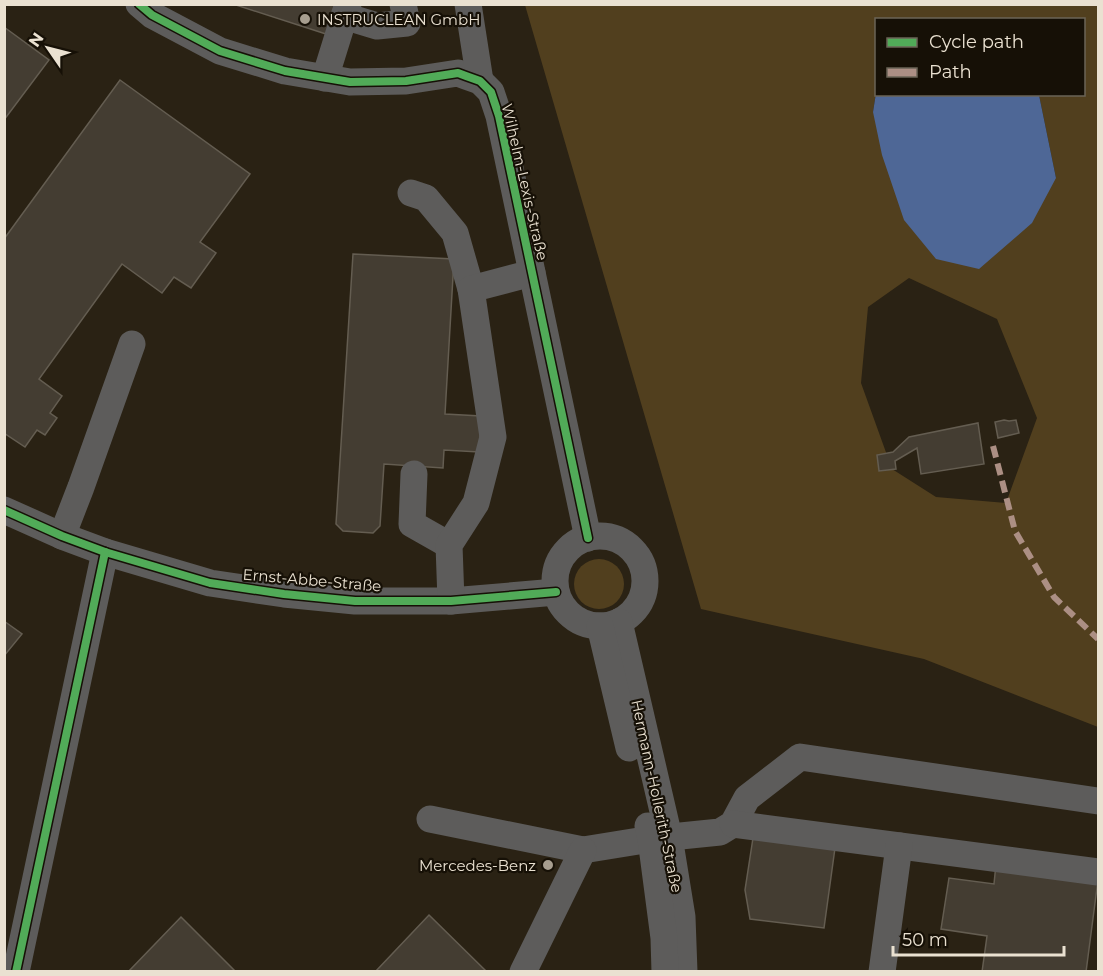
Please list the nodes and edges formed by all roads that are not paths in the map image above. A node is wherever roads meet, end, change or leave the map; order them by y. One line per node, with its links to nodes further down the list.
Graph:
1 (139, 4): 5 (street)
2 (403, 4): 4 (street)
3 (468, 4): 6 (street)
4 (346, 10): 5 (street)
5 (325, 78): 6 (street)
6 (480, 81): 8 (street, Wilhelm-Lexis-Straße)
7 (411, 193): 9 (street)
8 (532, 273): 9 (street); 14 (street, Wilhelm-Lexis-Straße)
9 (471, 289): 15 (street)
10 (132, 344): 13 (street)
11 (414, 474): 15 (street)
12 (4, 510): 13 (street, Ernst-Abbe-Straße)
13 (62, 537): 16 (street, Ernst-Abbe-Straße)
14 (588, 538): 17 (street); 19 (street)
15 (449, 545): 18 (street)
16 (105, 552): 18 (street, Ernst-Abbe-Straße); 27 (street)
17 (556, 592): 18 (street, Ernst-Abbe-Straße); 19 (street)
18 (451, 601)
19 (609, 624): 23 (street, Hermann-Hollerith-Straße)
20 (1098, 801): 22 (street)
21 (430, 819): 25 (street)
22 (733, 824): 23 (street); 24 (street)
23 (660, 838): 25 (street); 29 (street, Hermann-Hollerith-Straße); 30 (street, Hermann-Hollerith-Straße)
24 (899, 846): 26 (street); 31 (street)
25 (583, 850): 28 (street)
26 (1098, 872)
27 (16, 972)
28 (523, 972)
29 (665, 972)
30 (684, 972)
31 (882, 972)

